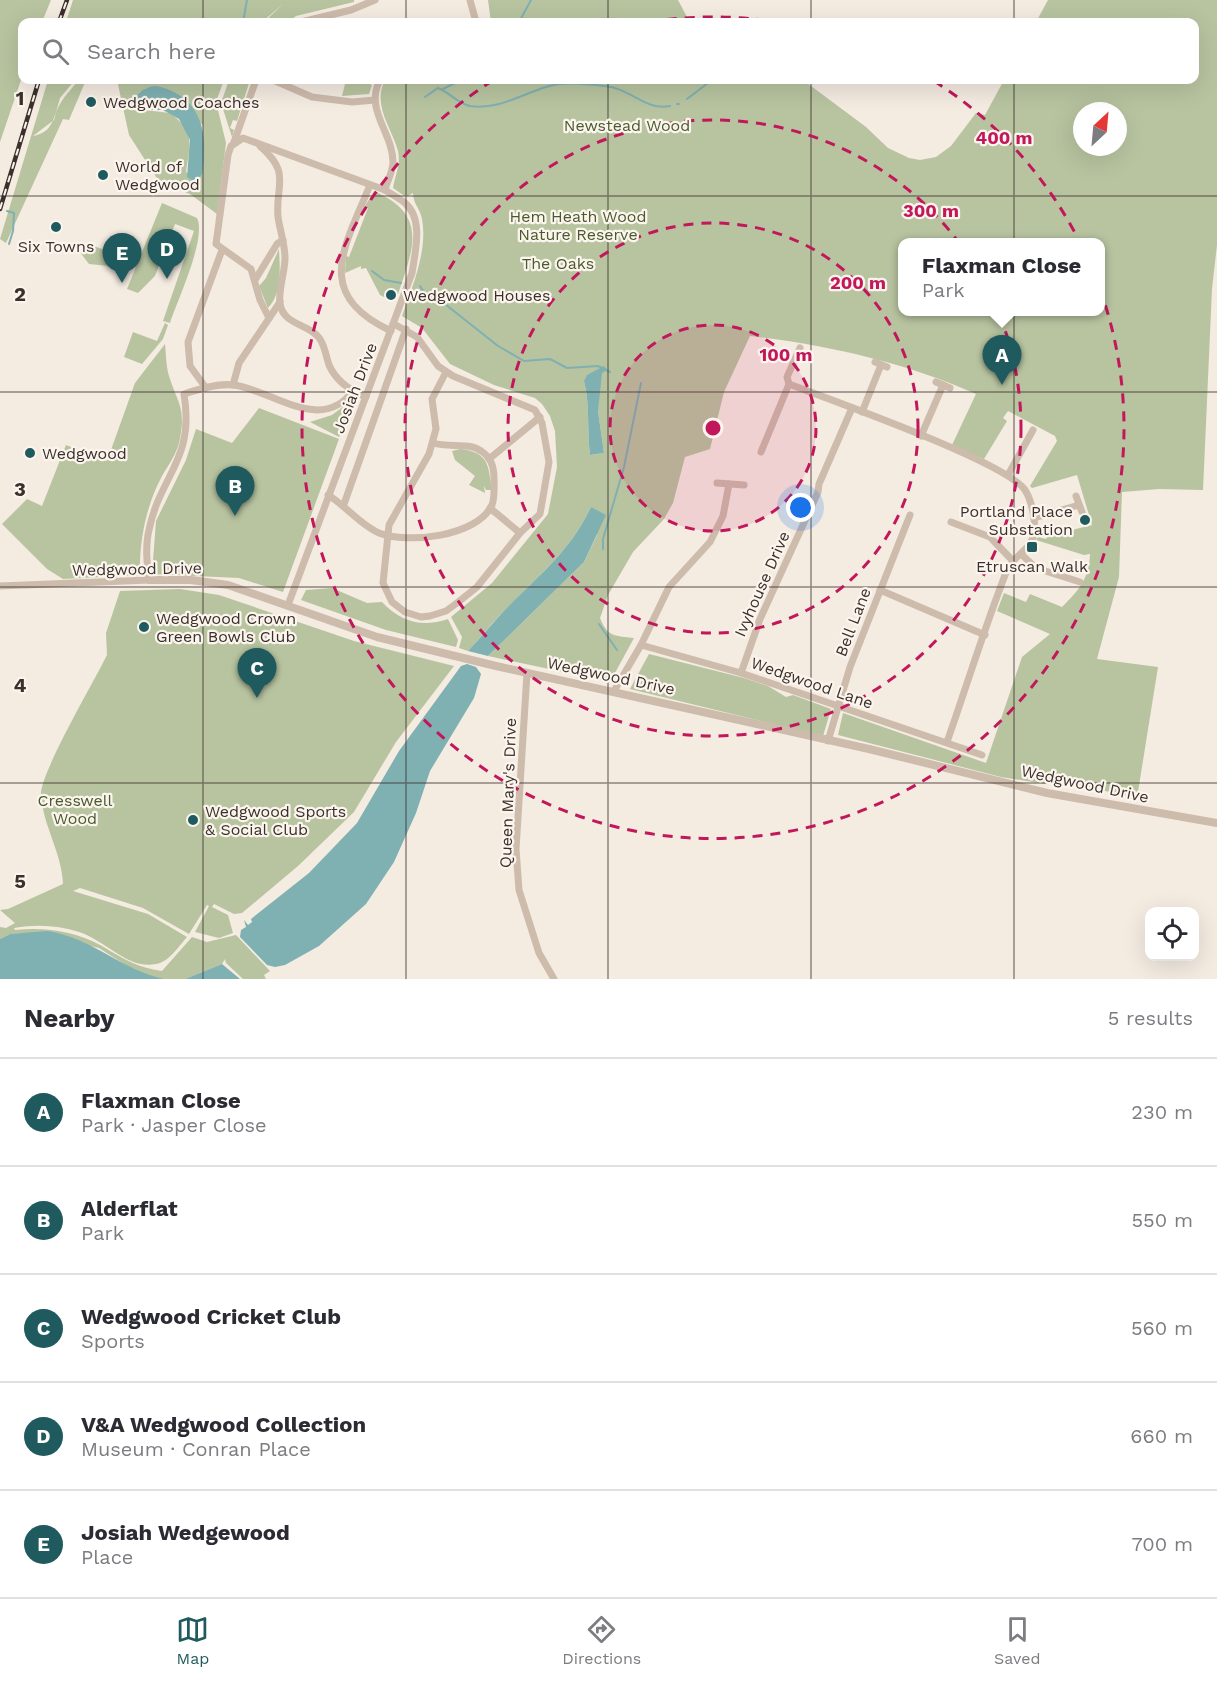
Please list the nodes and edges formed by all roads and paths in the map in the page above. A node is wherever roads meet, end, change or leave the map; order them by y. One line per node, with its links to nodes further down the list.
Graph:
1 (375, 0): 3 (street)
2 (470, 0): 4 (street)
3 (318, 18)
4 (475, 18)
5 (255, 84): 9 (street)
6 (282, 84): 8 (street)
7 (379, 84): 8 (street)
8 (375, 99): 13 (street)
9 (243, 117): 10 (street); 11 (street)
10 (254, 142): 11 (street); 12 (street, Josiah Drive); 14 (street)
11 (231, 146): 15 (street)
12 (370, 185): 13 (street, Josiah Drive); 19 (street)
13 (385, 190): 19 (street, Josiah Drive)
14 (283, 240): 16 (street); 17 (street)
15 (222, 250): 16 (street); 27 (street)
16 (255, 280): 18 (street)
17 (280, 302): 18 (street); 28 (street)
18 (269, 318): 25 (street)
19 (393, 327): 20 (street); 29 (street, Josiah Drive)
20 (406, 329): 23 (street); 44 (street)
21 (800, 348): 24 (street)
22 (881, 364): 31 (street)
23 (446, 372): 32 (street); 35 (street)
24 (789, 384): 30 (street); 36 (street)
25 (233, 385): 27 (street); 28 (street)
26 (943, 385): 34 (street)
27 (206, 388): 53 (street)
28 (353, 391): 29 (street)
29 (366, 397): 42 (street, Josiah Drive)
30 (852, 408): 31 (street); 61 (street, Ivyhouse Drive)
31 (862, 412): 34 (street)
32 (540, 417): 37 (street); 49 (street)
33 (1034, 430): 38 (street)
34 (921, 436): 38 (street)
35 (433, 443): 37 (street); 50 (street)
36 (761, 452)
37 (489, 459): 45 (street)
38 (1008, 475): 47 (street)
39 (717, 483): 40 (street)
40 (729, 484): 41 (street); 59 (street)
41 (744, 485)
42 (328, 495): 44 (street); 57 (street, Josiah Drive)
43 (1076, 496): 47 (street)
44 (344, 504): 50 (street)
45 (490, 508): 49 (street); 50 (street)
46 (910, 515): 56 (street, Bell Lane)
47 (1034, 518): 51 (street)
48 (951, 522): 52 (street)
49 (520, 533): 50 (street)
50 (388, 534)
51 (1021, 554): 52 (street); 54 (street)
52 (1013, 561): 58 (street)
53 (149, 580): 55 (street, Wedgwood Drive); 57 (street, Wedgwood Drive)
54 (1077, 583)
55 (0, 586)
56 (880, 590): 58 (street); 63 (street, Bell Lane)
57 (288, 605): 60 (street, Wedgwood Drive)
58 (985, 635): 65 (street)
59 (642, 645): 61 (street, Wedgwood Lane); 62 (street)
60 (527, 673): 62 (street, Wedgwood Drive); 68 (street, Queen Mary's Drive)
61 (741, 673): 63 (street, Wedgwood Lane)
62 (614, 691): 64 (street, Wedgwood Drive)
63 (838, 706): 64 (street, Bell Lane); 65 (street, Wedgwood Lane)
64 (828, 741): 67 (street, Wedgwood Drive)
65 (947, 742): 66 (street, Wedgwood Lane)
66 (982, 755)
67 (1217, 823)
68 (554, 979)

